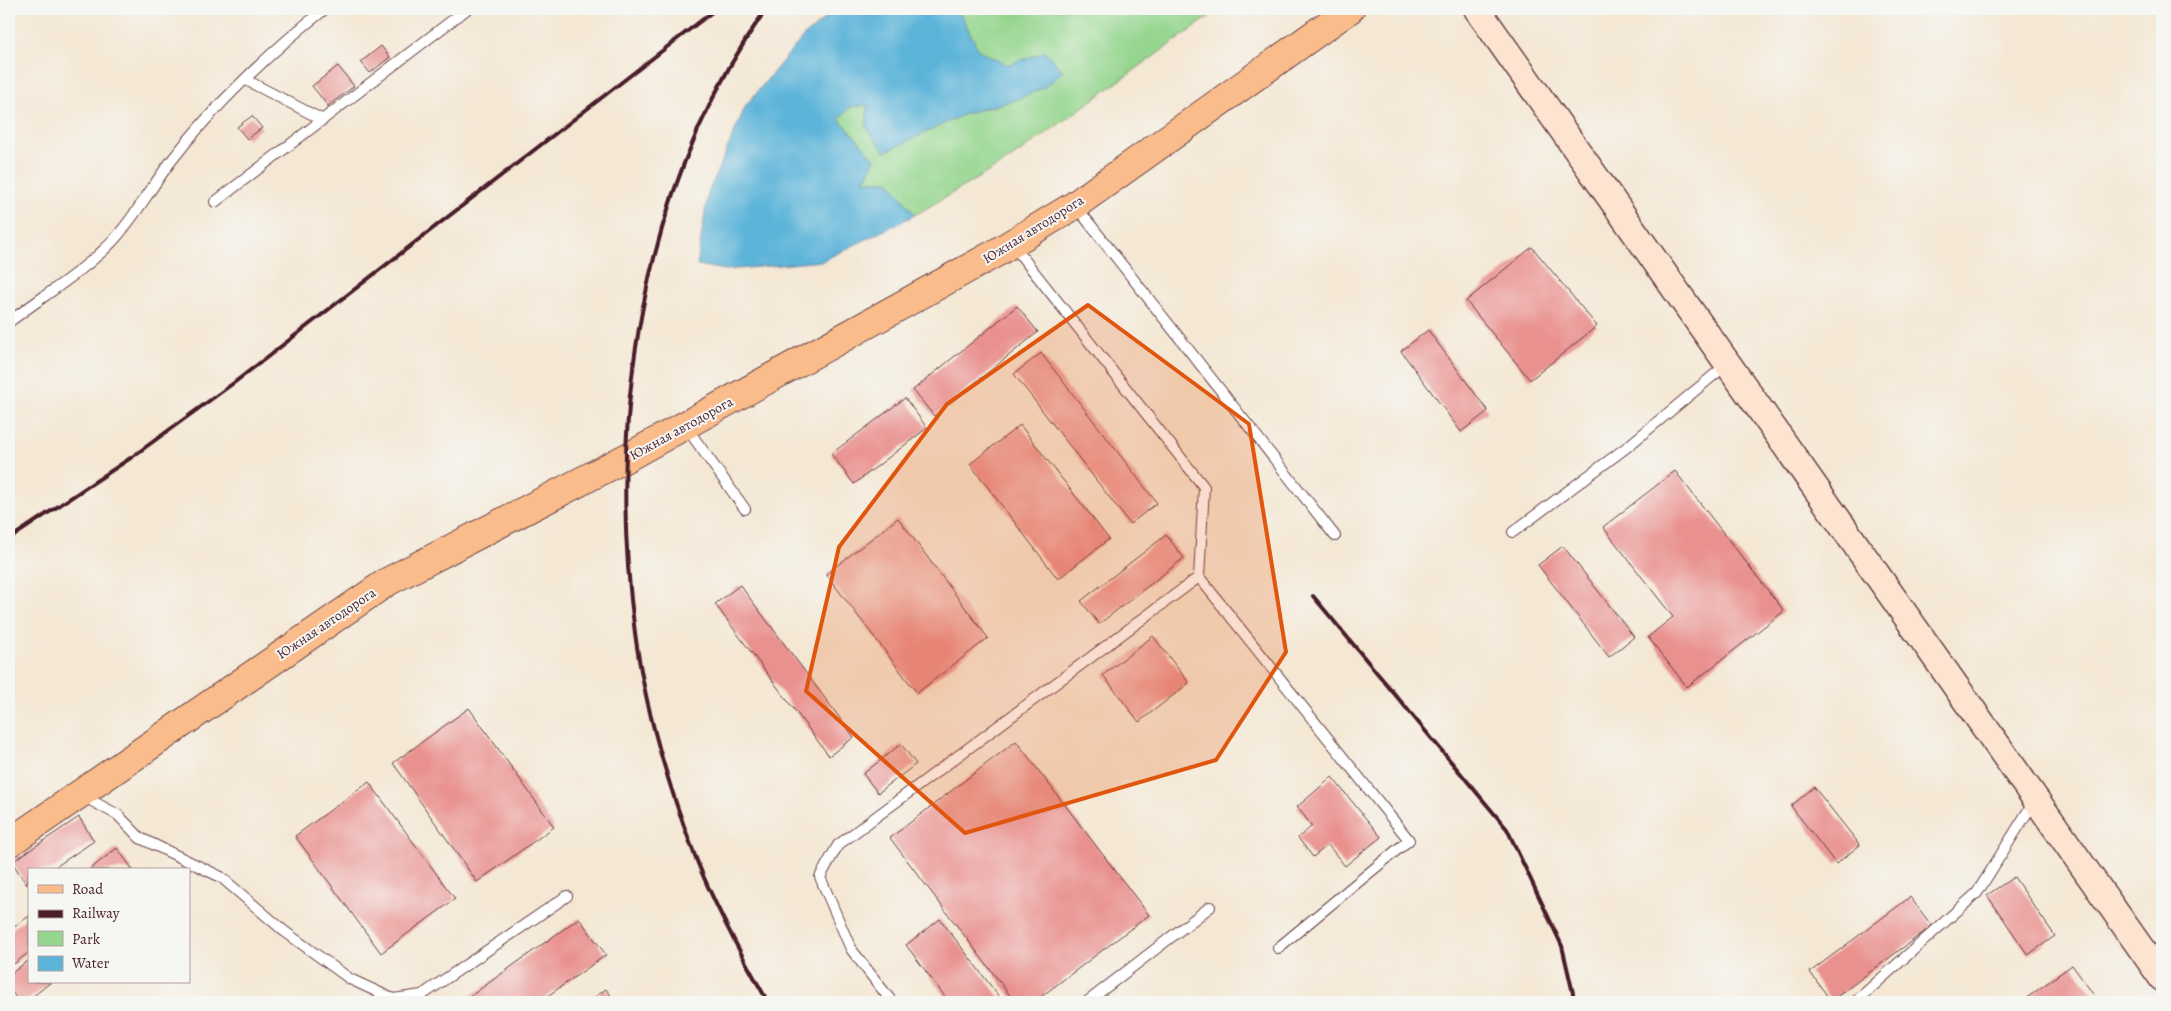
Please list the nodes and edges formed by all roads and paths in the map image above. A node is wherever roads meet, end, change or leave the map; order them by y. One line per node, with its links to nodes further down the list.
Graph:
1 (326, 9): 5 (lane)
2 (467, 9): 6 (lane)
3 (1350, 9): 8 (main road, Южная автодорога)
4 (1477, 9): 11 (street)
5 (246, 80): 6 (lane); 10 (lane)
6 (323, 120): 7 (lane)
7 (215, 202)
8 (1075, 205): 9 (main road, Южная автодорога); 15 (lane)
9 (1012, 243): 12 (main road, Южная автодорога); 16 (lane)
10 (9, 322)
11 (1727, 364): 14 (lane); 18 (street)
12 (685, 426): 13 (lane); 17 (main road, Южная автодорога)
13 (745, 509)
14 (1513, 532)
15 (1335, 536)
16 (1199, 577): 22 (lane); 24 (lane)
17 (78, 794): 19 (main road, Южная автодорога); 20 (lane)
18 (2036, 799): 23 (street); 26 (lane)
19 (9, 843)
20 (567, 896)
21 (1210, 907): 25 (lane)
22 (1278, 948)
23 (2162, 978)
24 (892, 1002)
25 (1087, 1002)
26 (1855, 1002)

